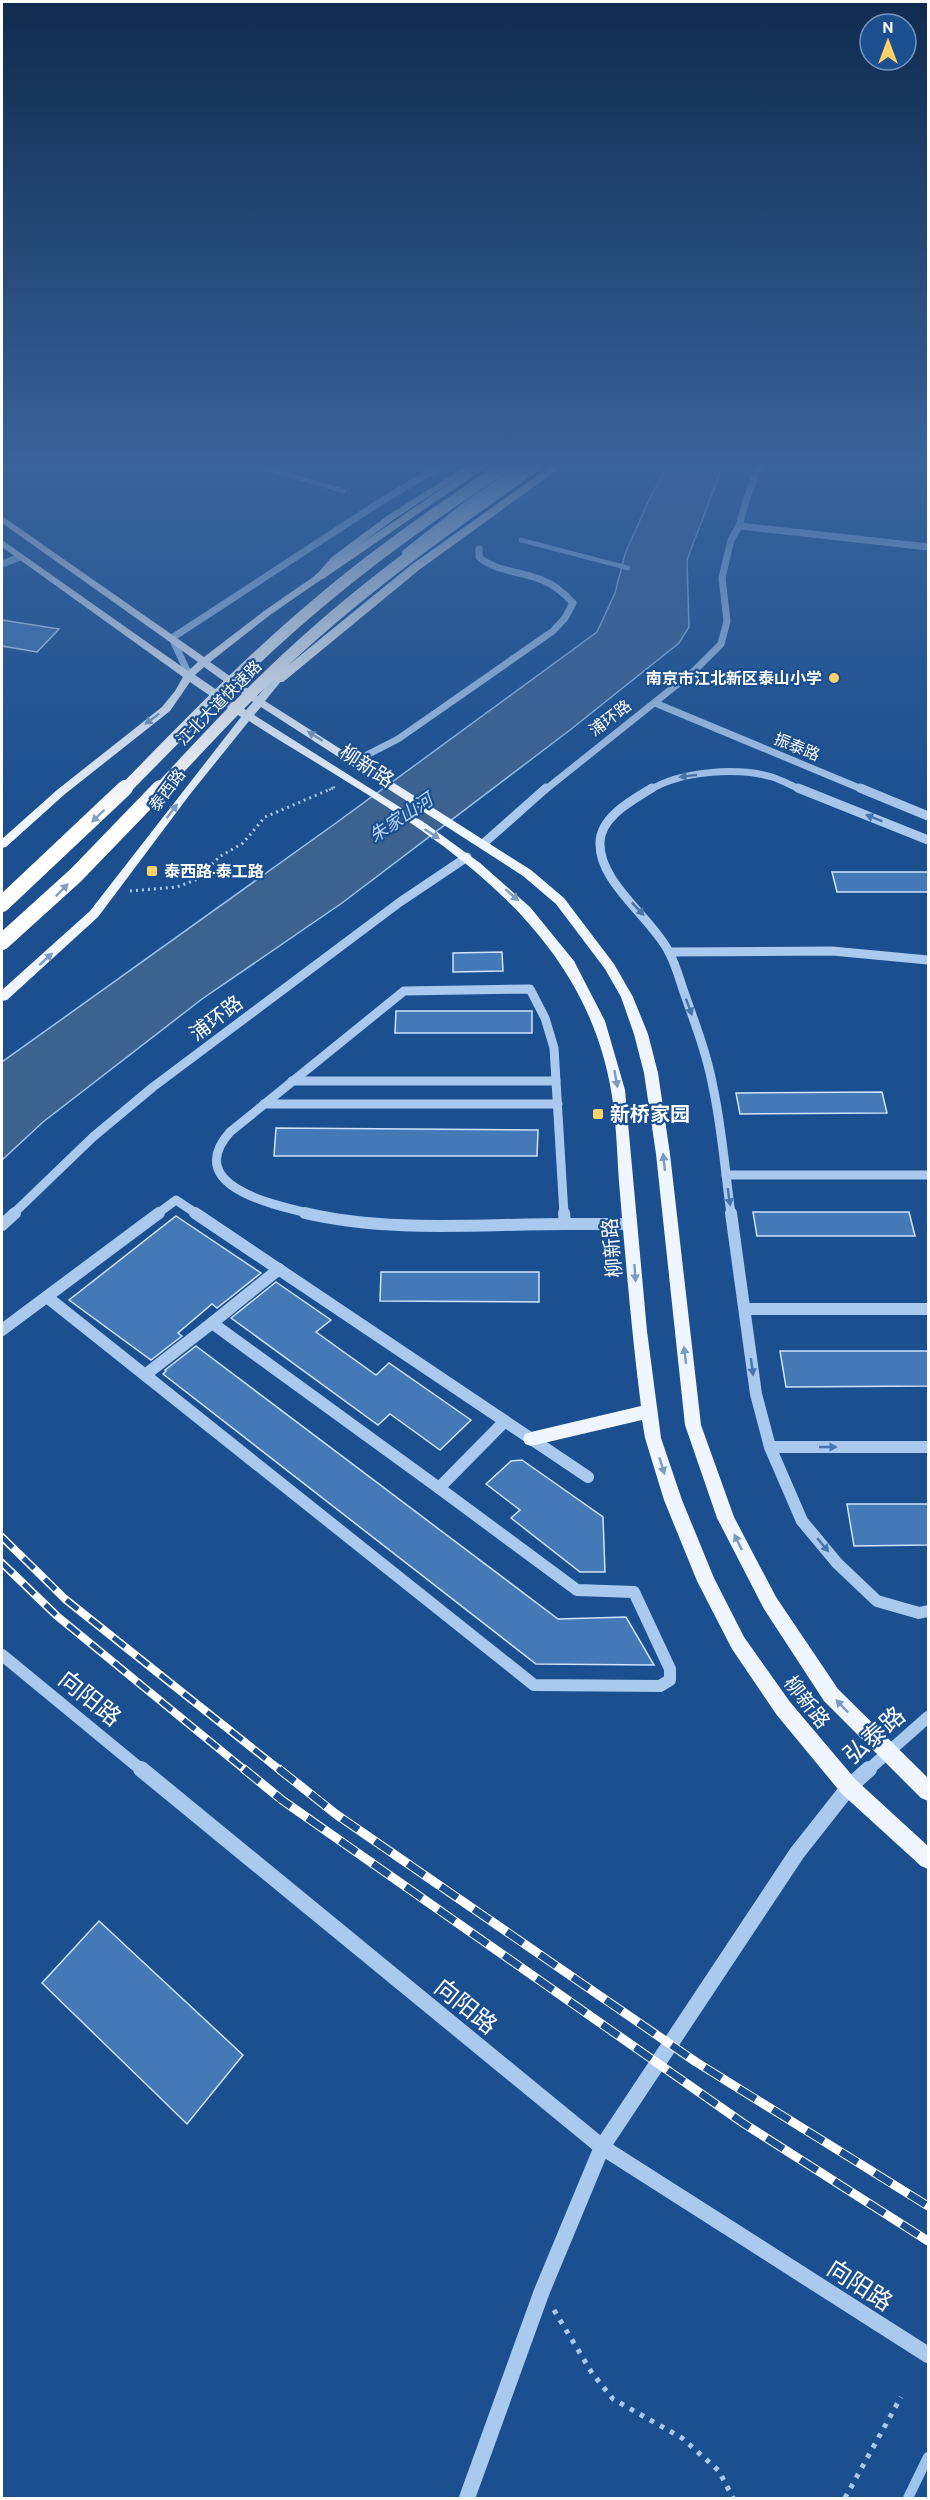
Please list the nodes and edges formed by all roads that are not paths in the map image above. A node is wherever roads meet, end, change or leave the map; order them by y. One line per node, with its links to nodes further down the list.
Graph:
1 (55, 582): 13 (main road, 柳新路)
2 (92, 582): 11 (main road, 柳新路)
3 (258, 582): 11 (street)
4 (313, 582): 12 (main road)
5 (343, 582): 24 (highway, 江北大道快速路, one-way to 24, bridge)
6 (369, 582): 14 (main road, 泰西路)
7 (380, 582): 25 (highway, 江北大道快速路, one-way to 7, bridge)
8 (396, 582): 14 (highway)
9 (548, 582): 18 (street)
10 (722, 582): 16 (street, 浦环路)
11 (172, 638): 12 (main road, 柳新路); 13 (street)
12 (204, 662): 13 (main road); 15 (main road, 柳新路)
13 (189, 675): 17 (main road, 柳新路); 22 (main road, one-way to 22)
14 (279, 679): 15 (main road, 泰西路)
15 (259, 701): 17 (main road, 泰西路); 18 (main road, 柳新路, one-way to 15)
16 (655, 704): 19 (street, 振泰路); 21 (street, 浦环路)
17 (247, 716): 23 (main road, 柳新路, one-way to 23); 28 (main road, 泰西路, one-way to 17)
18 (355, 761): 21 (main road, 柳新路)
19 (928, 816)
20 (928, 840): 26 (street, one-way to 26)
21 (484, 843): 55 (main road, 柳新路, one-way to 21)
22 (2, 845)
23 (467, 857): 36 (main road, 柳新路, one-way to 36); 37 (street, 浦环路)
24 (2, 904)
25 (2, 942)
26 (669, 952): 27 (street); 33 (street, one-way to 33)
27 (928, 960)
28 (2, 997)
29 (292, 1081): 30 (street); 30 (street); 31 (street)
30 (556, 1081): 32 (street)
31 (264, 1104): 32 (street); 35 (street)
32 (558, 1104): 35 (street)
33 (726, 1175): 34 (street); 40 (street, one-way to 40)
34 (928, 1175)
35 (565, 1224): 36 (street)
36 (631, 1224): 45 (main road, 柳新路, one-way to 45)
37 (2, 1225)
38 (279, 1269): 39 (street); 42 (street); 46 (street)
39 (47, 1297): 43 (street); 44 (street)
40 (745, 1309): 41 (street); 48 (street, one-way to 48)
41 (928, 1309)
42 (212, 1323): 44 (street); 51 (street)
43 (2, 1330)
44 (145, 1375): 51 (street)
45 (650, 1411): 47 (main road); 56 (main road, 柳新路, one-way to 56)
46 (505, 1421): 47 (street); 51 (street)
47 (531, 1439): 50 (street)
48 (770, 1447): 49 (street, one-way to 49); 52 (street, one-way to 52)
49 (928, 1447)
50 (588, 1478)
51 (438, 1488)
52 (928, 1611)
53 (2, 1655): 59 (street, 向阳路)
54 (928, 1717): 55 (street, 弘泰路)
55 (886, 1752): 56 (street, 弘泰路); 57 (main road, 柳新路)
56 (849, 1787): 58 (main road, 柳新路); 59 (street, 弘泰路)
57 (928, 1791)
58 (928, 1859)
59 (602, 2146): 60 (street, 向阳路); 61 (street, 弘泰路)
60 (928, 2355)
61 (467, 2499)

